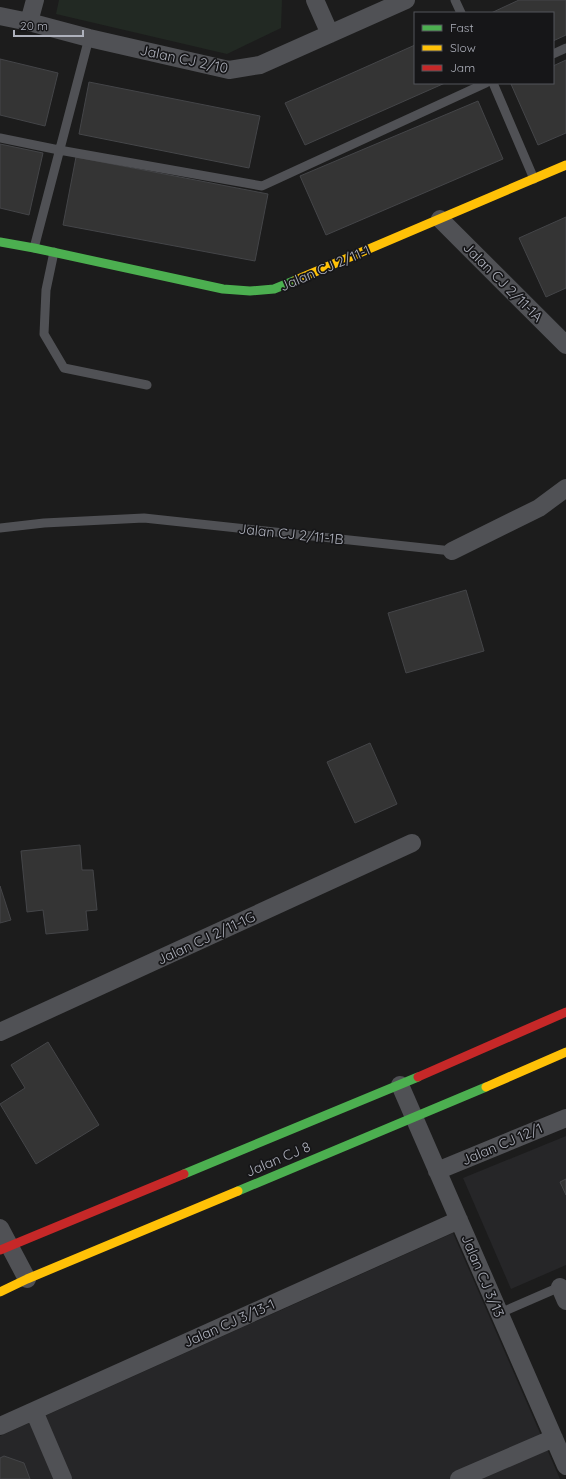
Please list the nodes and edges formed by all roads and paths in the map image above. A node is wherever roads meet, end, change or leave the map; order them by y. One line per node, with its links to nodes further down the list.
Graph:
1 (35, 0): 7 (street)
2 (315, 0): 8 (street)
3 (406, 0): 8 (street, Jalan CJ 2/10)
4 (455, 0): 5 (lane)
5 (461, 12)
6 (0, 16): 7 (street, Jalan CJ 2/10)
7 (29, 22): 9 (street, Jalan CJ 2/10)
8 (330, 34): 9 (street, Jalan CJ 2/10)
9 (89, 38): 15 (lane)
10 (566, 48): 11 (lane)
11 (554, 54)
12 (484, 84): 15 (lane)
13 (493, 84): 17 (lane)
14 (0, 138): 15 (lane)
15 (59, 150): 20 (lane)
16 (566, 165): 17 (street, Jalan CJ 2/11-1)
17 (534, 179): 18 (street, Jalan CJ 2/11-1)
18 (440, 219): 21 (street, Jalan CJ 2/11-1); 22 (street, Jalan CJ 2/11-1A)
19 (0, 242): 20 (street, Jalan CJ 2/11-1)
20 (34, 248): 21 (street, Jalan CJ 2/11-1)
21 (54, 252): 23 (lane)
22 (566, 345)
23 (147, 386)
24 (566, 488): 26 (street, Jalan CJ 2/11-1B)
25 (0, 528): 26 (lane, Jalan CJ 2/11-1B)
26 (452, 551)
27 (412, 843): 29 (street, Jalan CJ 2/11-1G)
28 (566, 1012): 31 (street, Jalan CJ 8)
29 (0, 1032)
30 (566, 1052): 32 (street, Jalan CJ 8)
31 (400, 1085): 32 (street, Jalan CJ 3/13); 37 (street, Jalan CJ 8)
32 (414, 1118): 34 (street, Jalan CJ 3/13); 38 (street, Jalan CJ 8)
33 (566, 1118): 34 (street, Jalan CJ 12/1)
34 (438, 1171): 35 (street, Jalan CJ 3/13)
35 (459, 1220): 41 (street, Jalan CJ 3/13); 42 (street, Jalan CJ 3/13-1)
36 (0, 1228): 37 (street)
37 (5, 1248): 38 (street)
38 (27, 1279): 40 (street, Jalan CJ 8)
39 (564, 1291): 41 (lane)
40 (0, 1292)
41 (500, 1313): 44 (street, Jalan CJ 3/13)
42 (34, 1411): 43 (street, Jalan CJ 3/13-1); 46 (street)
43 (0, 1426)
44 (554, 1438): 45 (street, Jalan CJ 3/13); 47 (street)
45 (566, 1466)
46 (62, 1479)
47 (459, 1479)

